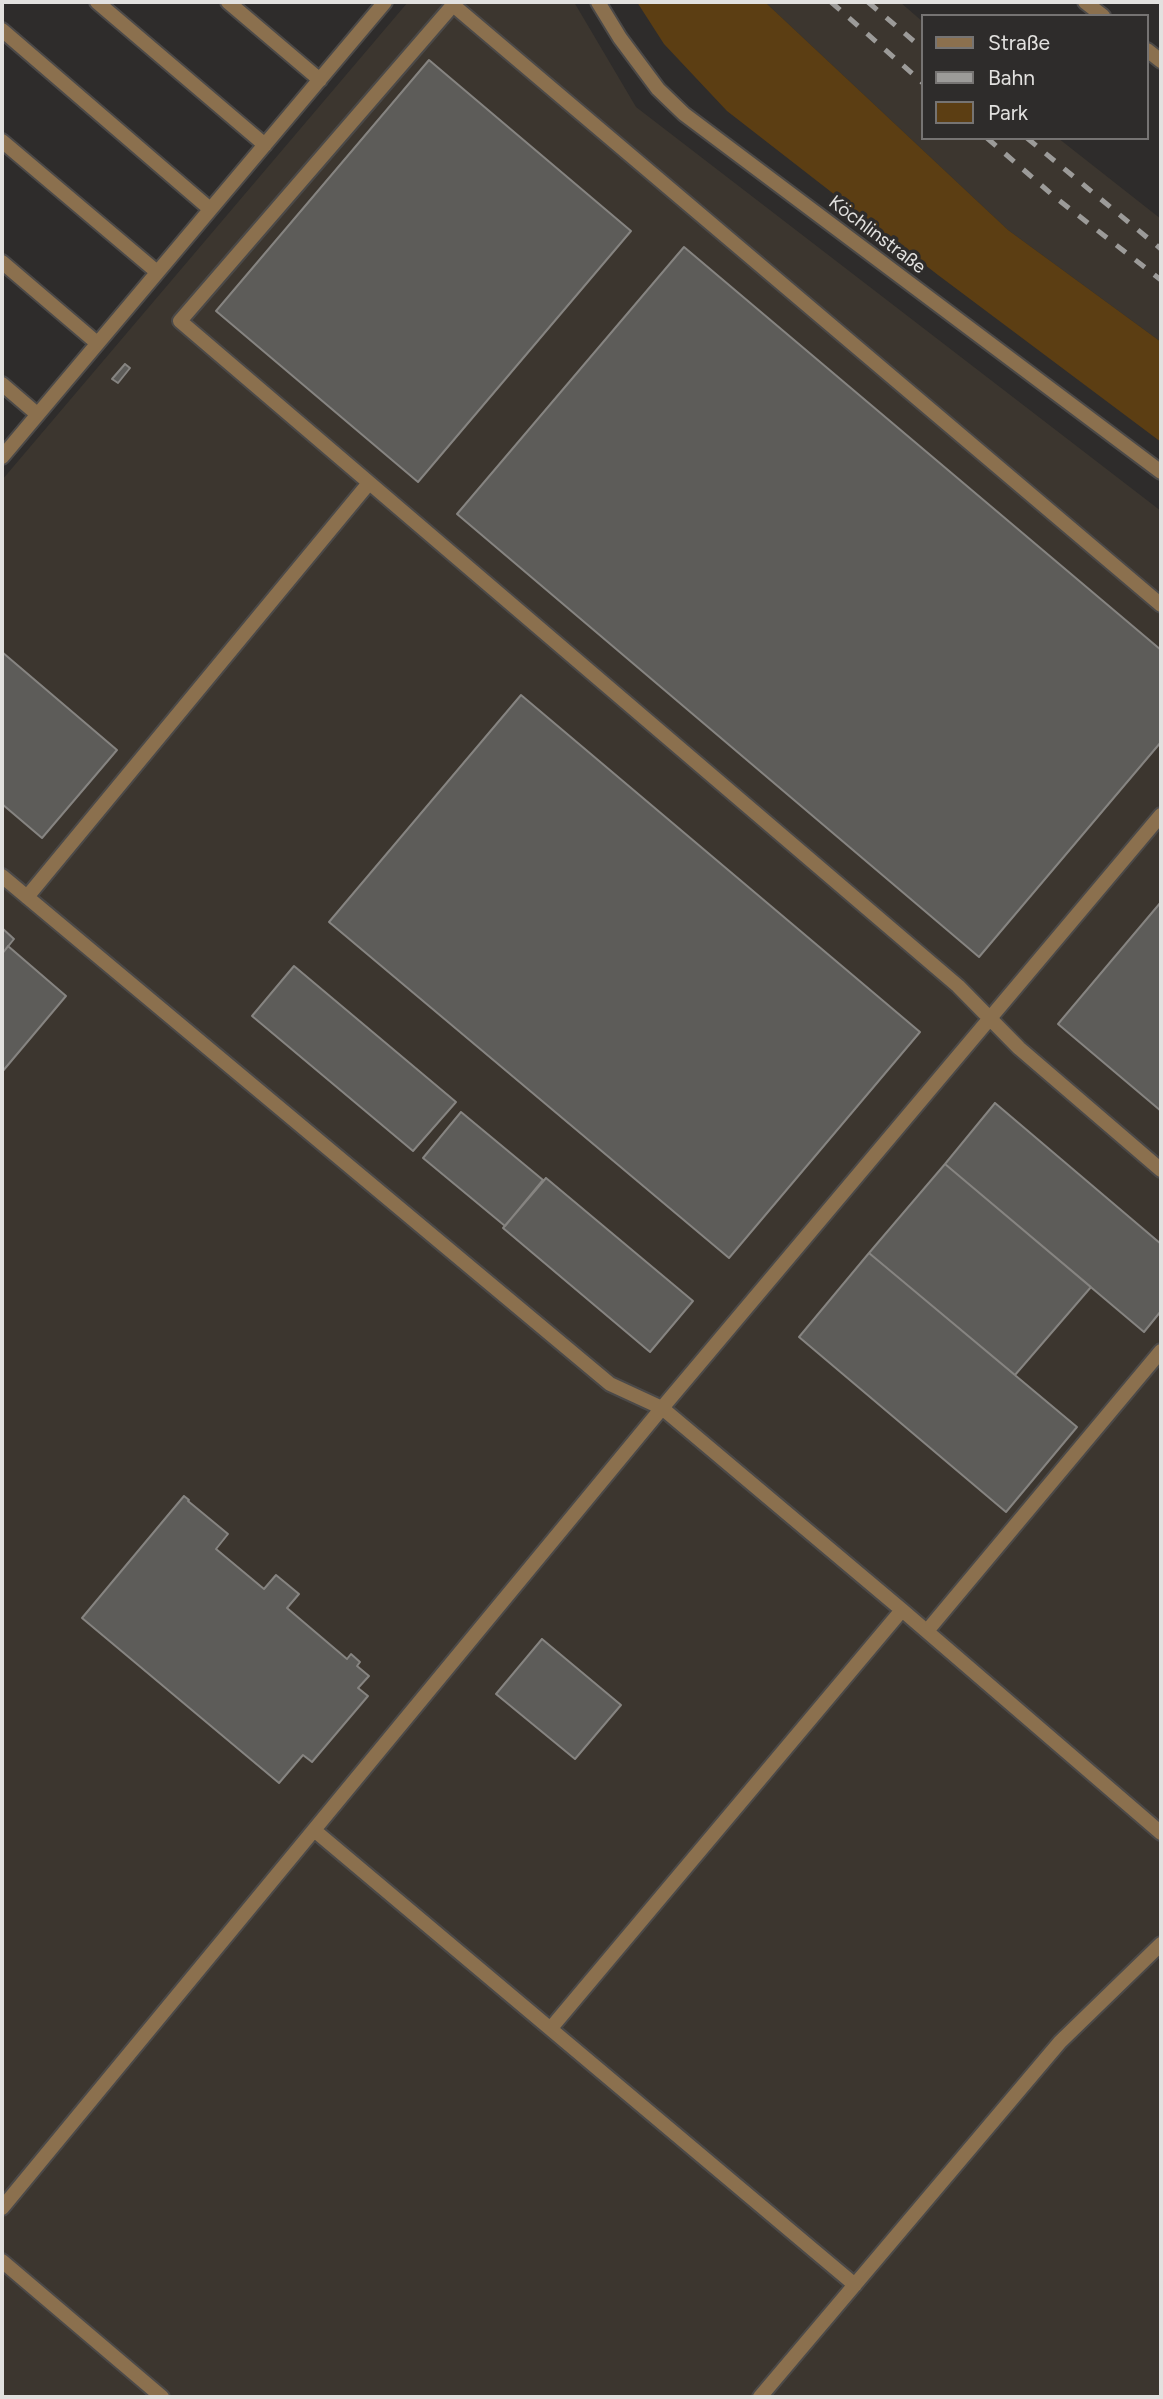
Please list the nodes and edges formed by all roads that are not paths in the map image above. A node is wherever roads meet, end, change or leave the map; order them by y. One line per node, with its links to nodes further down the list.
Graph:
1 (97, 2): 11 (street)
2 (228, 2): 9 (street)
3 (363, 2): 6 (street)
4 (598, 2): 19 (street, Köchlinstraße)
5 (1085, 2): 7 (street)
6 (380, 7): 9 (street)
7 (1100, 14)
8 (2, 30): 12 (street)
9 (320, 80): 11 (street)
10 (2, 141): 14 (street)
11 (265, 145): 12 (street)
12 (210, 209): 14 (street)
13 (2, 262): 15 (street)
14 (157, 272): 15 (street)
15 (97, 344): 17 (street)
16 (2, 384): 17 (street)
17 (37, 414): 18 (street)
18 (2, 457)
19 (1161, 472)
20 (369, 483): 21 (street); 24 (street); 25 (street)
21 (1161, 605)
22 (1161, 815): 25 (street)
23 (2, 876): 24 (street)
24 (27, 897): 28 (street)
25 (990, 1018): 26 (street); 28 (street)
26 (1161, 1170)
27 (1161, 1351): 30 (street)
28 (662, 1409): 29 (street); 31 (street)
29 (902, 1611): 30 (street); 34 (street)
30 (927, 1631): 32 (street)
31 (314, 1830): 34 (street); 35 (street)
32 (1161, 1833)
33 (1161, 1944): 37 (street)
34 (551, 2028): 37 (street)
35 (2, 2208)
36 (2, 2261): 38 (street)
37 (855, 2285): 39 (street)
38 (162, 2397)
39 (760, 2397)

